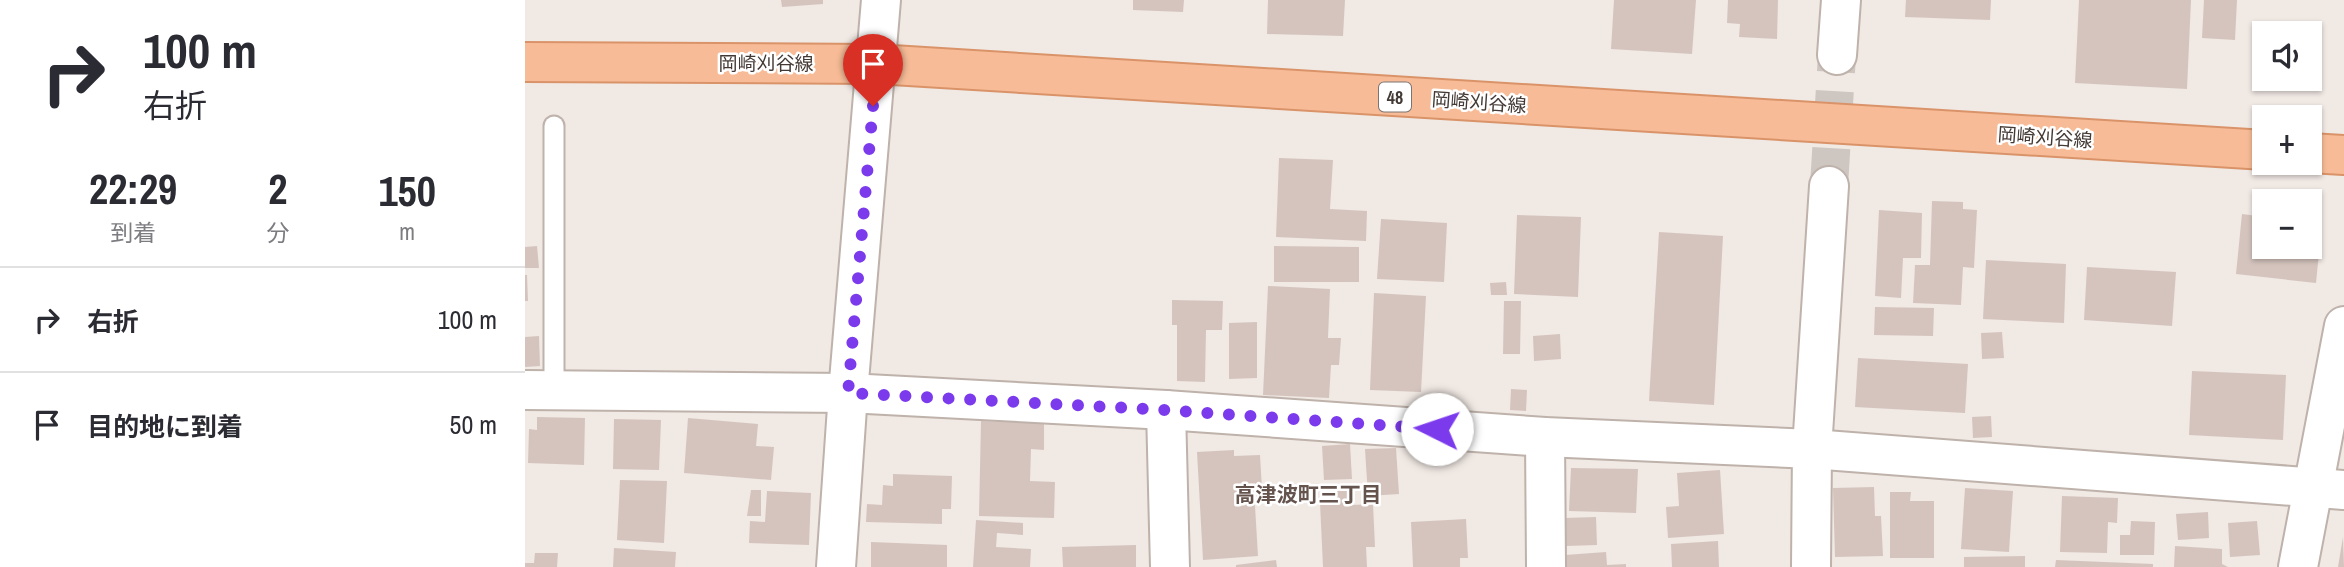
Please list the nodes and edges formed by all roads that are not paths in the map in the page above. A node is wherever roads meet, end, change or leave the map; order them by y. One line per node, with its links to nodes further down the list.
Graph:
1 (881, 0): 5 (street)
2 (1841, 0): 3 (street)
3 (1837, 55)
4 (525, 62): 5 (main road, 岡崎刈谷線 / 48)
5 (876, 64): 7 (main road, 岡崎刈谷線 / 48); 13 (street)
6 (554, 126): 12 (lane)
7 (2252, 149)
8 (2322, 154): 9 (main road)
9 (2344, 155)
10 (1829, 186): 16 (street)
11 (2344, 326): 17 (street)
12 (540, 390): 13 (street)
13 (848, 393): 14 (street); 18 (street)
14 (1166, 410): 15 (street); 19 (street)
15 (1545, 436): 16 (street); 20 (street)
16 (1812, 449): 17 (street); 21 (street)
17 (2328, 489): 22 (street)
18 (836, 567)
19 (1170, 567)
20 (1546, 567)
21 (1811, 567)
22 (2298, 567)

